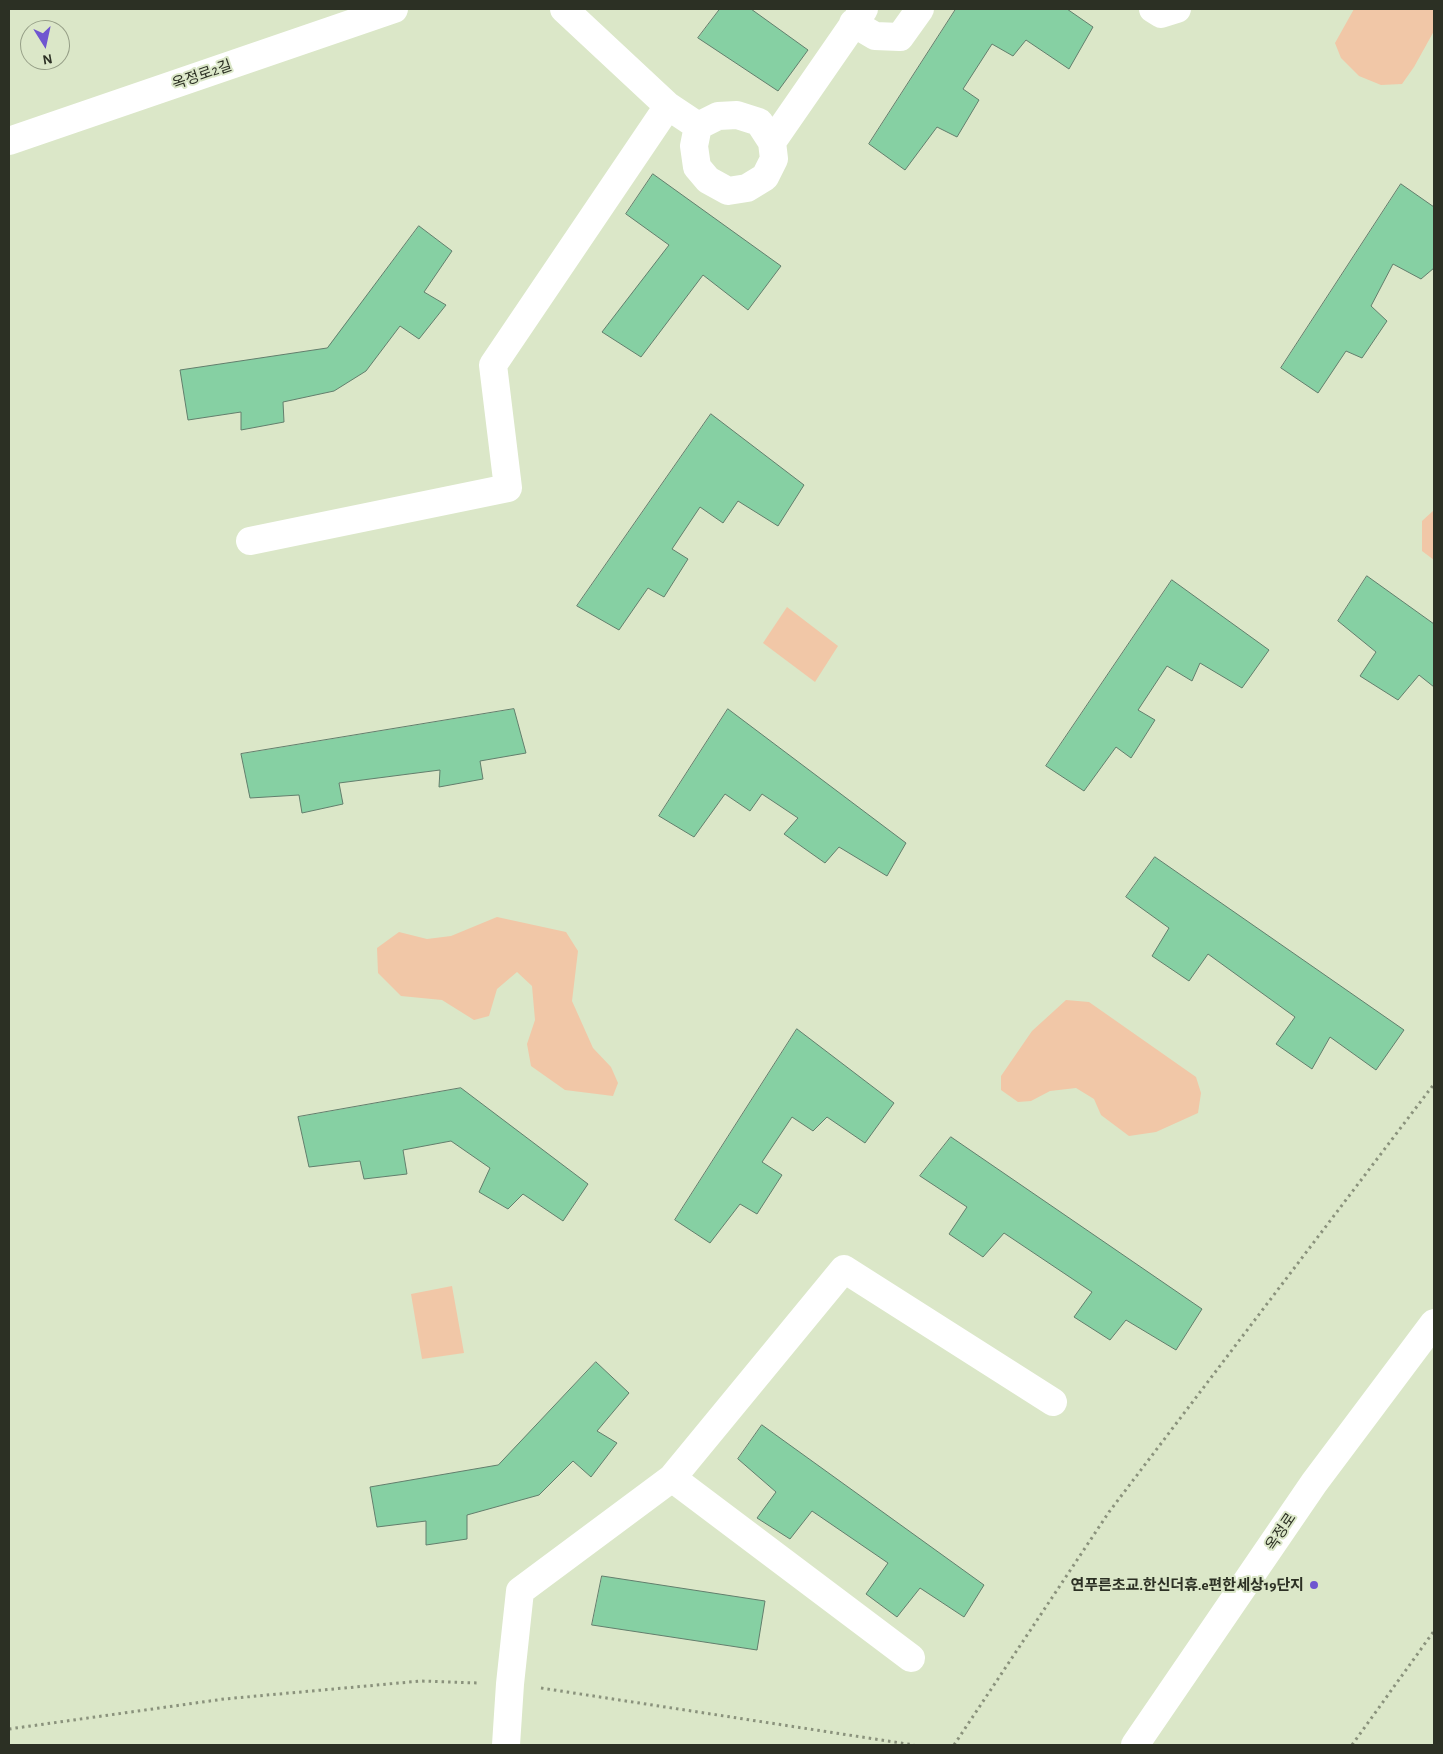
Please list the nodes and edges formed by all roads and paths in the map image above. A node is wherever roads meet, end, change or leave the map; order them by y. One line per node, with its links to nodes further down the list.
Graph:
1 (394, 9): 9 (main road, 옥정로2길)
2 (564, 9): 7 (main road)
3 (920, 9): 6 (main road)
4 (1153, 9): 5 (main road)
5 (1177, 9)
6 (858, 16): 10 (main road)
7 (668, 106): 8 (main road); 11 (main road)
8 (698, 126): 10 (main road); 10 (main road)
9 (9, 141)
10 (772, 142)
11 (250, 541)
12 (1434, 1084): 22 (path)
13 (1434, 1323): 23 (main road, 옥정로)
14 (1053, 1402): 15 (main road)
15 (672, 1478): 17 (main road); 18 (main road)
16 (1434, 1631): 24 (path)
17 (911, 1658)
18 (510, 1684): 19 (path); 20 (main road); 21 (path)
19 (9, 1729)
20 (506, 1745)
21 (914, 1745)
22 (954, 1745)
23 (1135, 1745)
24 (1352, 1745)

